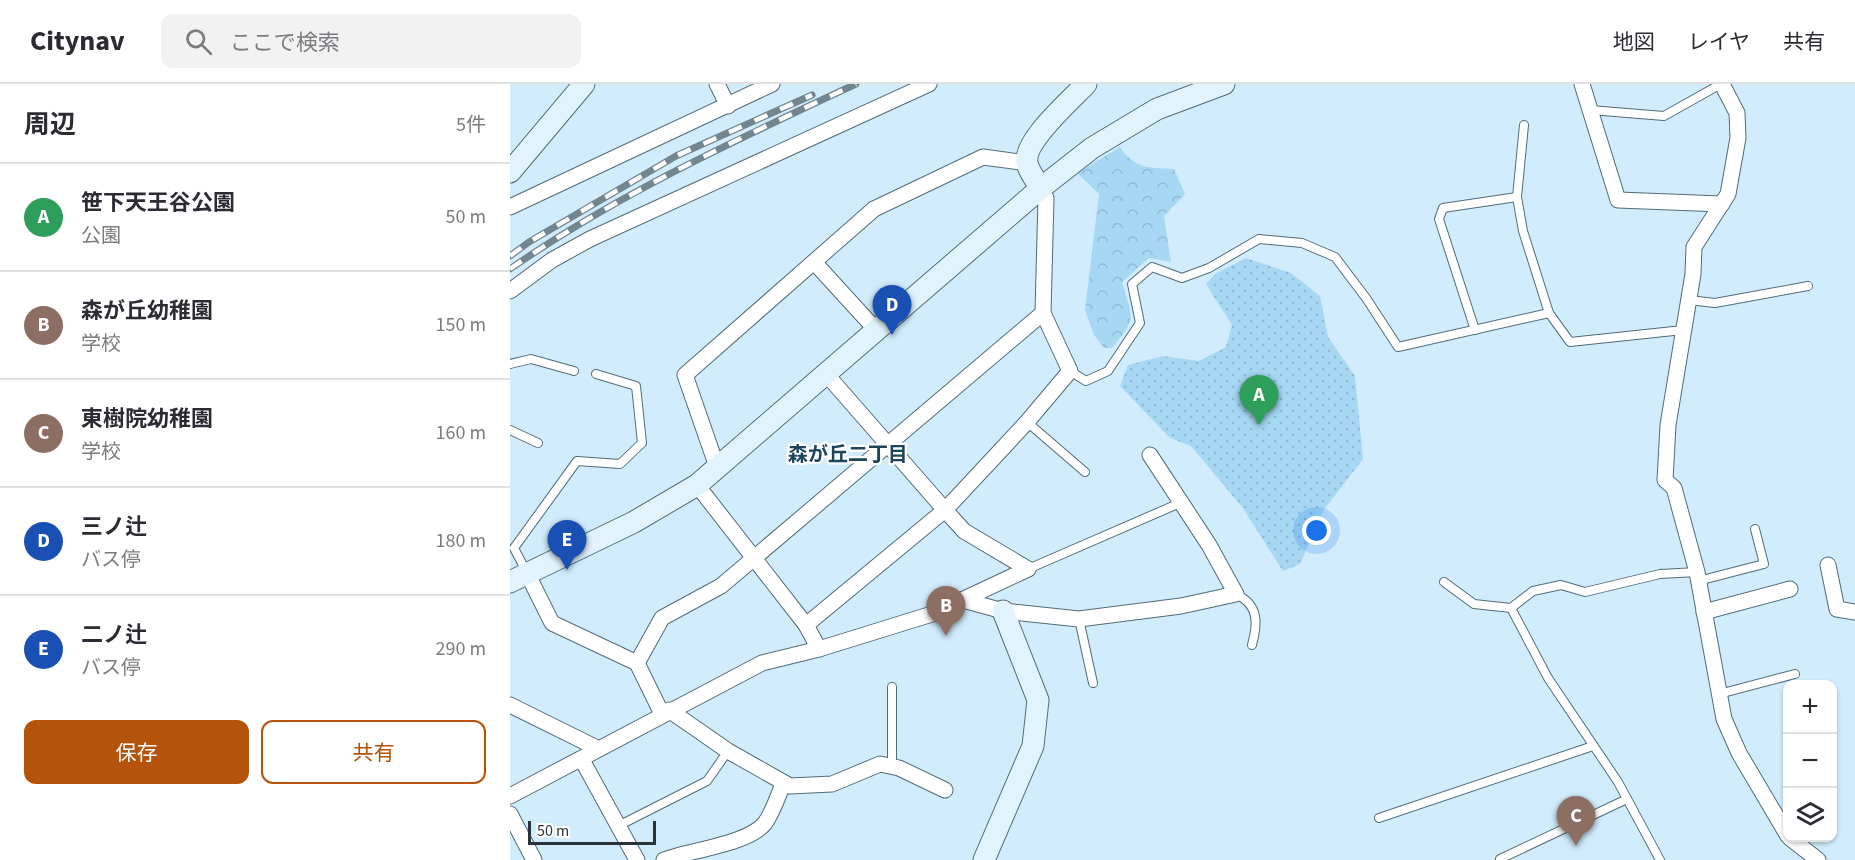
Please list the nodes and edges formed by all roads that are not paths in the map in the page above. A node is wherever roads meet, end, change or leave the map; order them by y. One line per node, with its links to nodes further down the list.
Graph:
1 (584, 84): 13 (street)
2 (717, 84): 9 (street)
3 (772, 84): 9 (street)
4 (929, 84): 20 (street)
5 (1086, 84): 12 (street)
6 (1224, 84): 14 (street)
7 (1582, 84): 10 (street)
8 (1721, 84): 10 (lane); 16 (street)
9 (728, 106): 17 (street)
10 (1590, 110): 16 (street)
11 (1524, 125): 15 (lane)
12 (1027, 163): 14 (street); 18 (street)
13 (510, 172)
14 (1041, 188): 22 (street); 26 (street)
15 (1517, 197): 23 (lane); 24 (lane)
16 (1722, 204): 21 (street)
17 (510, 207)
18 (814, 262): 26 (street); 37 (street)
19 (1808, 286): 21 (lane)
20 (510, 291)
21 (1689, 300): 25 (street)
22 (1043, 313): 28 (street); 35 (street)
23 (1549, 313): 24 (lane); 25 (lane)
24 (1475, 330): 28 (lane)
25 (1683, 330): 46 (street)
26 (877, 331): 31 (street)
27 (510, 364): 29 (lane)
28 (1070, 370): 32 (street)
29 (574, 371)
30 (597, 374): 47 (lane)
31 (827, 375): 35 (street); 37 (street)
32 (1027, 422): 38 (lane); 41 (street)
33 (510, 430): 34 (lane)
34 (538, 443)
35 (888, 443): 41 (street); 43 (street)
36 (1150, 455): 40 (street)
37 (717, 467): 39 (street)
38 (1085, 472)
39 (697, 485): 43 (street); 47 (street)
40 (1180, 503): 45 (lane); 50 (street)
41 (945, 510): 45 (street); 57 (street)
42 (1755, 530): 46 (lane)
43 (754, 557): 57 (street); 60 (street)
44 (1828, 566): 55 (street)
45 (1028, 569): 51 (street)
46 (1697, 577): 52 (lane); 54 (street)
47 (518, 578): 60 (street)
48 (1444, 582): 52 (lane)
49 (1790, 589): 54 (street)
50 (1236, 594): 56 (street); 58 (lane)
51 (963, 600): 53 (street); 59 (street)
52 (1511, 608): 67 (lane)
53 (1003, 612): 56 (street); 85 (street)
54 (1704, 612): 64 (street)
55 (1855, 612)
56 (1079, 619): 62 (lane)
57 (806, 626): 59 (street)
58 (1252, 645)
59 (819, 649): 66 (street)
60 (638, 663): 66 (street)
61 (1795, 674): 64 (lane)
62 (1094, 683)
63 (892, 687): 71 (lane)
64 (1719, 694): 79 (street)
65 (510, 705): 68 (street)
66 (666, 712): 68 (street); 69 (street)
67 (1593, 746): 75 (lane); 77 (lane)
68 (599, 749): 70 (street)
69 (728, 751): 72 (street); 78 (lane)
70 (582, 760): 74 (street); 78 (street)
71 (892, 766): 72 (street); 73 (street)
72 (783, 784): 84 (street)
73 (945, 790)
74 (510, 796)
75 (1627, 799): 81 (lane); 86 (lane)
76 (510, 814): 82 (street)
77 (1379, 818)
78 (618, 826): 83 (street)
79 (1783, 826)
80 (1796, 842): 87 (street)
81 (1500, 859)
82 (534, 860)
83 (637, 860)
84 (664, 860)
85 (984, 860)
86 (1660, 860)
87 (1818, 860)

